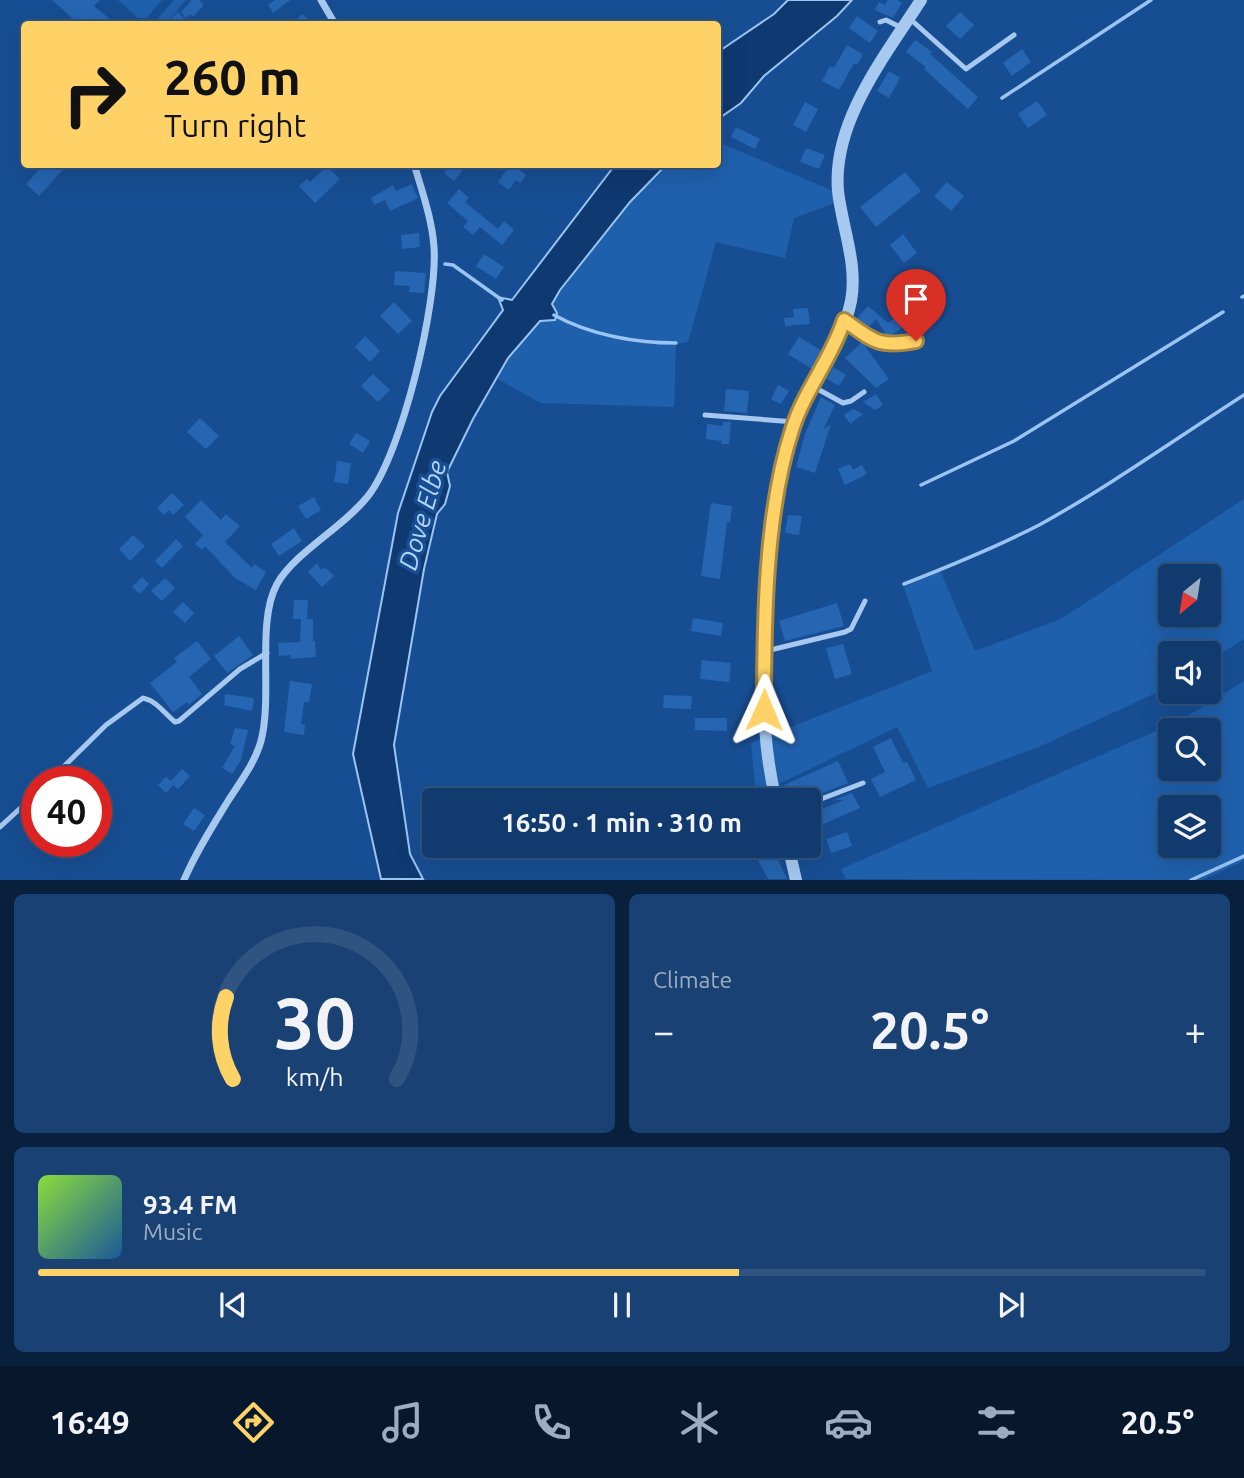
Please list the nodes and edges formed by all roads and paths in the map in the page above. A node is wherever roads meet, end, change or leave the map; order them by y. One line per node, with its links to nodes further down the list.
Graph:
1 (321, 0): 3 (street)
2 (916, 1): 5 (street)
3 (333, 21)
4 (880, 22): 5 (lane)
5 (906, 23): 6 (lane); 8 (street)
6 (1014, 35)
7 (415, 168): 16 (street)
8 (844, 320): 9 (lane); 10 (street)
9 (916, 341)
10 (813, 386): 11 (lane); 13 (street)
11 (864, 391)
12 (705, 415): 13 (lane)
13 (795, 422): 15 (street)
14 (865, 601): 15 (lane)
15 (764, 652): 19 (street)
16 (267, 653): 17 (lane); 24 (street)
17 (64, 766)
18 (863, 783): 20 (lane)
19 (773, 788)
20 (821, 799)
21 (21, 808): 22 (lane)
22 (0, 827)
23 (791, 858): 25 (street)
24 (184, 880)
25 (796, 880)

